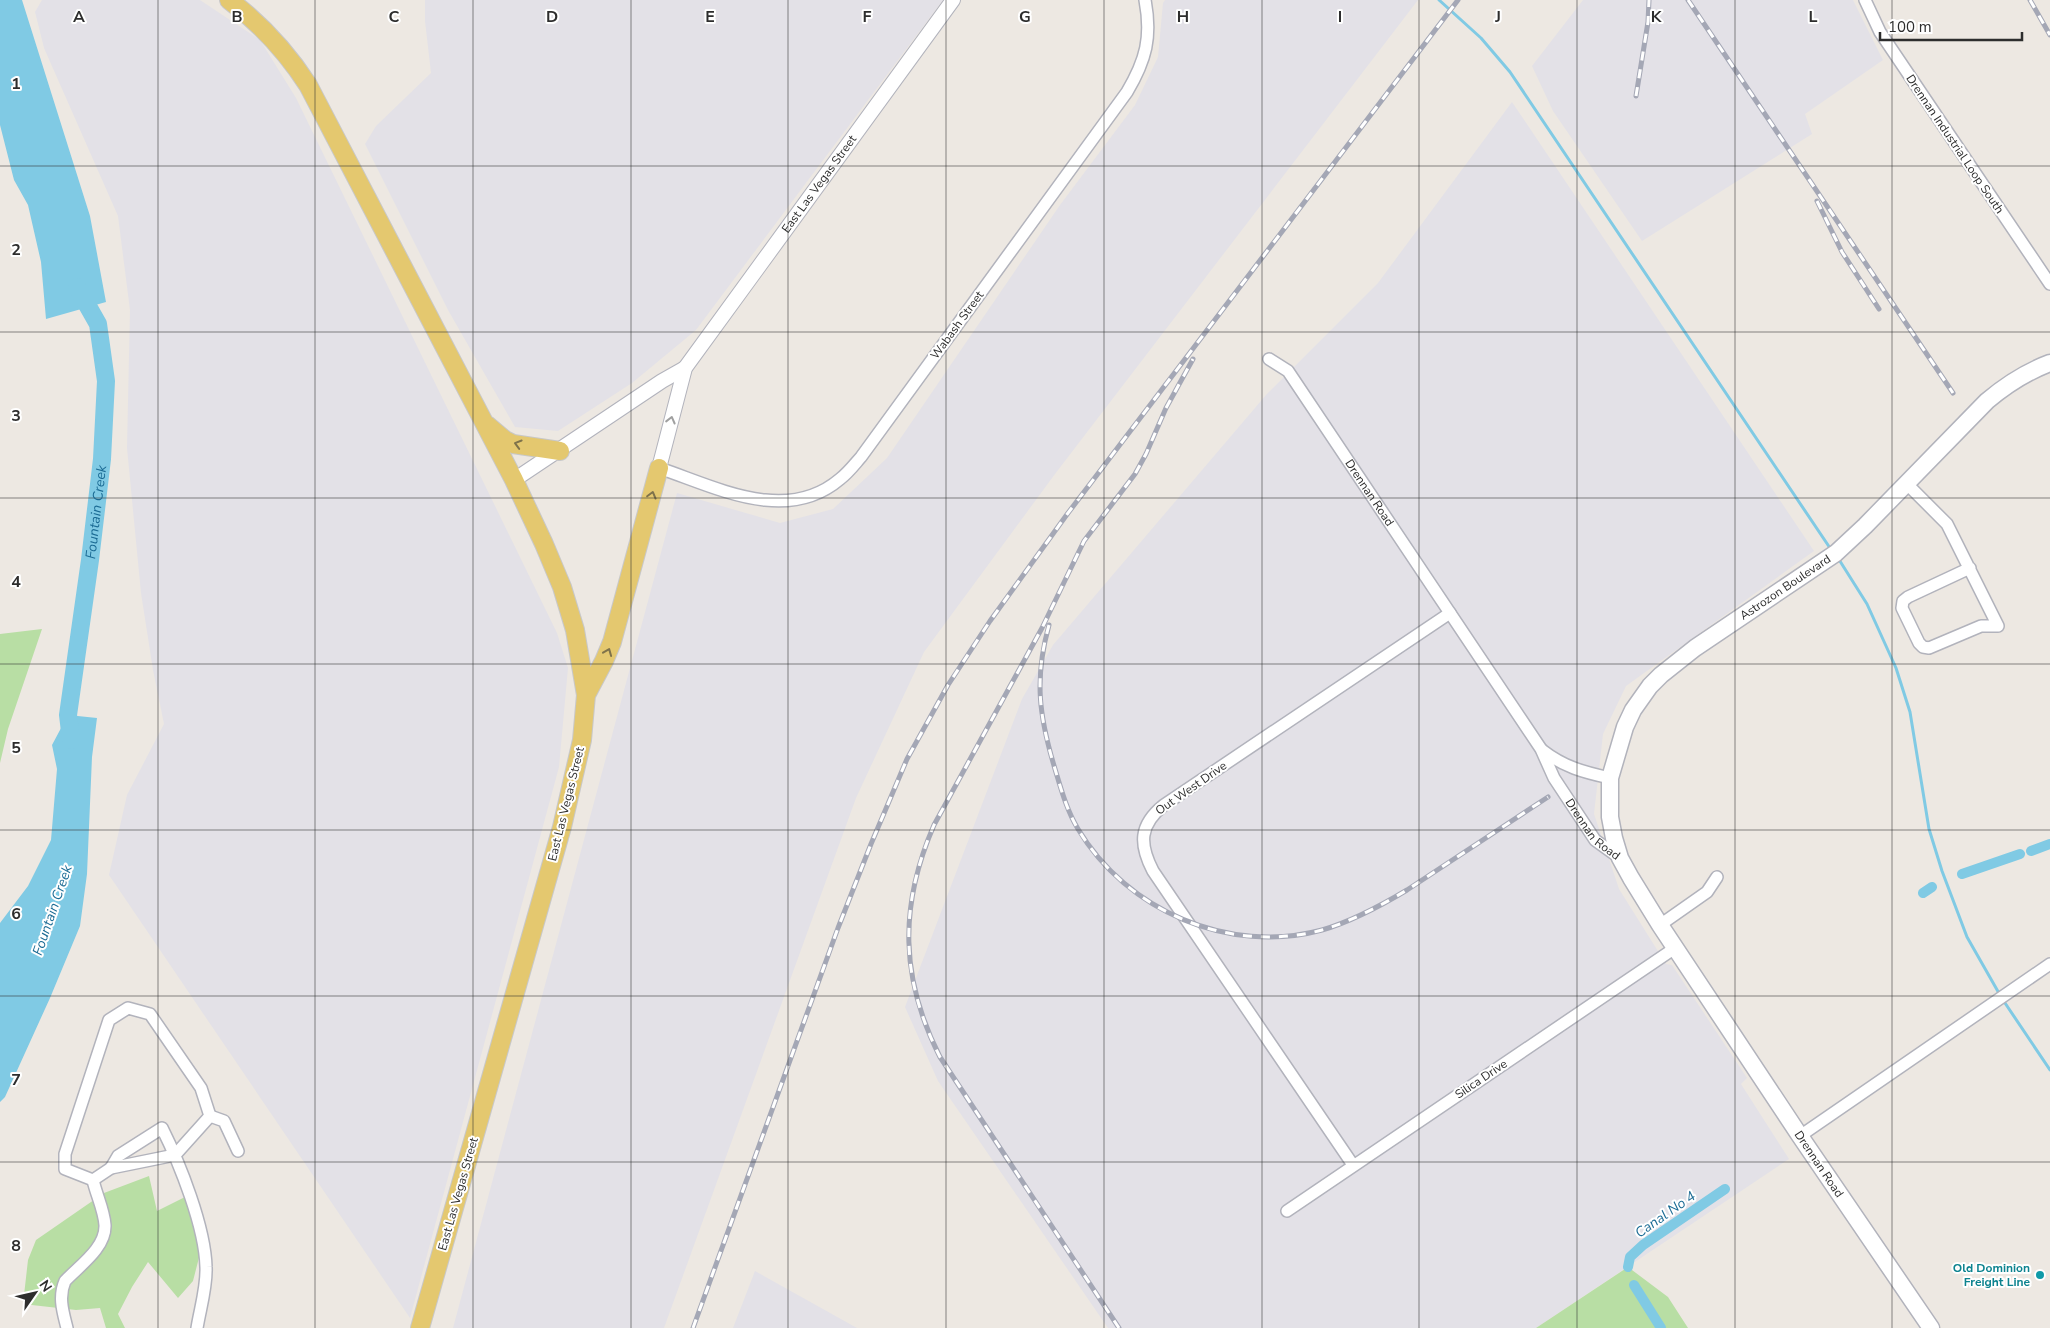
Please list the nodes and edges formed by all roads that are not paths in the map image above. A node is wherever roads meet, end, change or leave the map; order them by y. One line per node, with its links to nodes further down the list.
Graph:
1 (229, 0): 9 (main road)
2 (953, 0): 8 (street, East Las Vegas Street)
3 (1145, 0): 11 (street, Wabash Street)
4 (1865, 0): 5 (street, Drennan Industrial Loop South)
5 (2050, 284)
6 (1269, 359): 15 (street, Drennan Road)
7 (2050, 364): 13 (main road, Astrozon Boulevard)
8 (685, 368): 10 (street, East Las Vegas Street); 11 (street, East Las Vegas Street, one-way to 8)
9 (482, 422): 10 (main road, one-way to 9); 12 (main road)
10 (560, 450): 12 (street, East Las Vegas Street)
11 (659, 468): 16 (main road, one-way to 11)
12 (514, 480): 16 (main road, East Las Vegas Street)
13 (1906, 483): 14 (street); 18 (main road, Astrozon Boulevard)
14 (1970, 568): 14 (street)
15 (1450, 613): 17 (street, Drennan Road); 28 (street, Out West Drive)
16 (586, 695): 34 (main road, East Las Vegas Street)
17 (1541, 749): 18 (street); 19 (street, Drennan Road)
18 (1610, 778): 19 (main road, Astrozon Boulevard)
19 (1620, 858): 21 (main road, Drennan Road)
20 (1716, 877): 21 (street)
21 (1660, 924): 22 (main road, Drennan Road)
22 (1675, 948): 25 (main road, Drennan Road); 28 (street, Silica Drive)
23 (2050, 964): 25 (street)
24 (210, 1116): 26 (street); 27 (street); 30 (street)
25 (1800, 1136): 35 (main road, Drennan Road)
26 (238, 1150)
27 (176, 1154): 29 (street); 29 (street); 33 (street)
28 (1353, 1165): 31 (street, Silica Drive)
29 (111, 1168): 30 (street)
30 (93, 1180): 32 (street)
31 (1287, 1212)
32 (66, 1328)
33 (197, 1328)
34 (420, 1328)
35 (1931, 1328)

